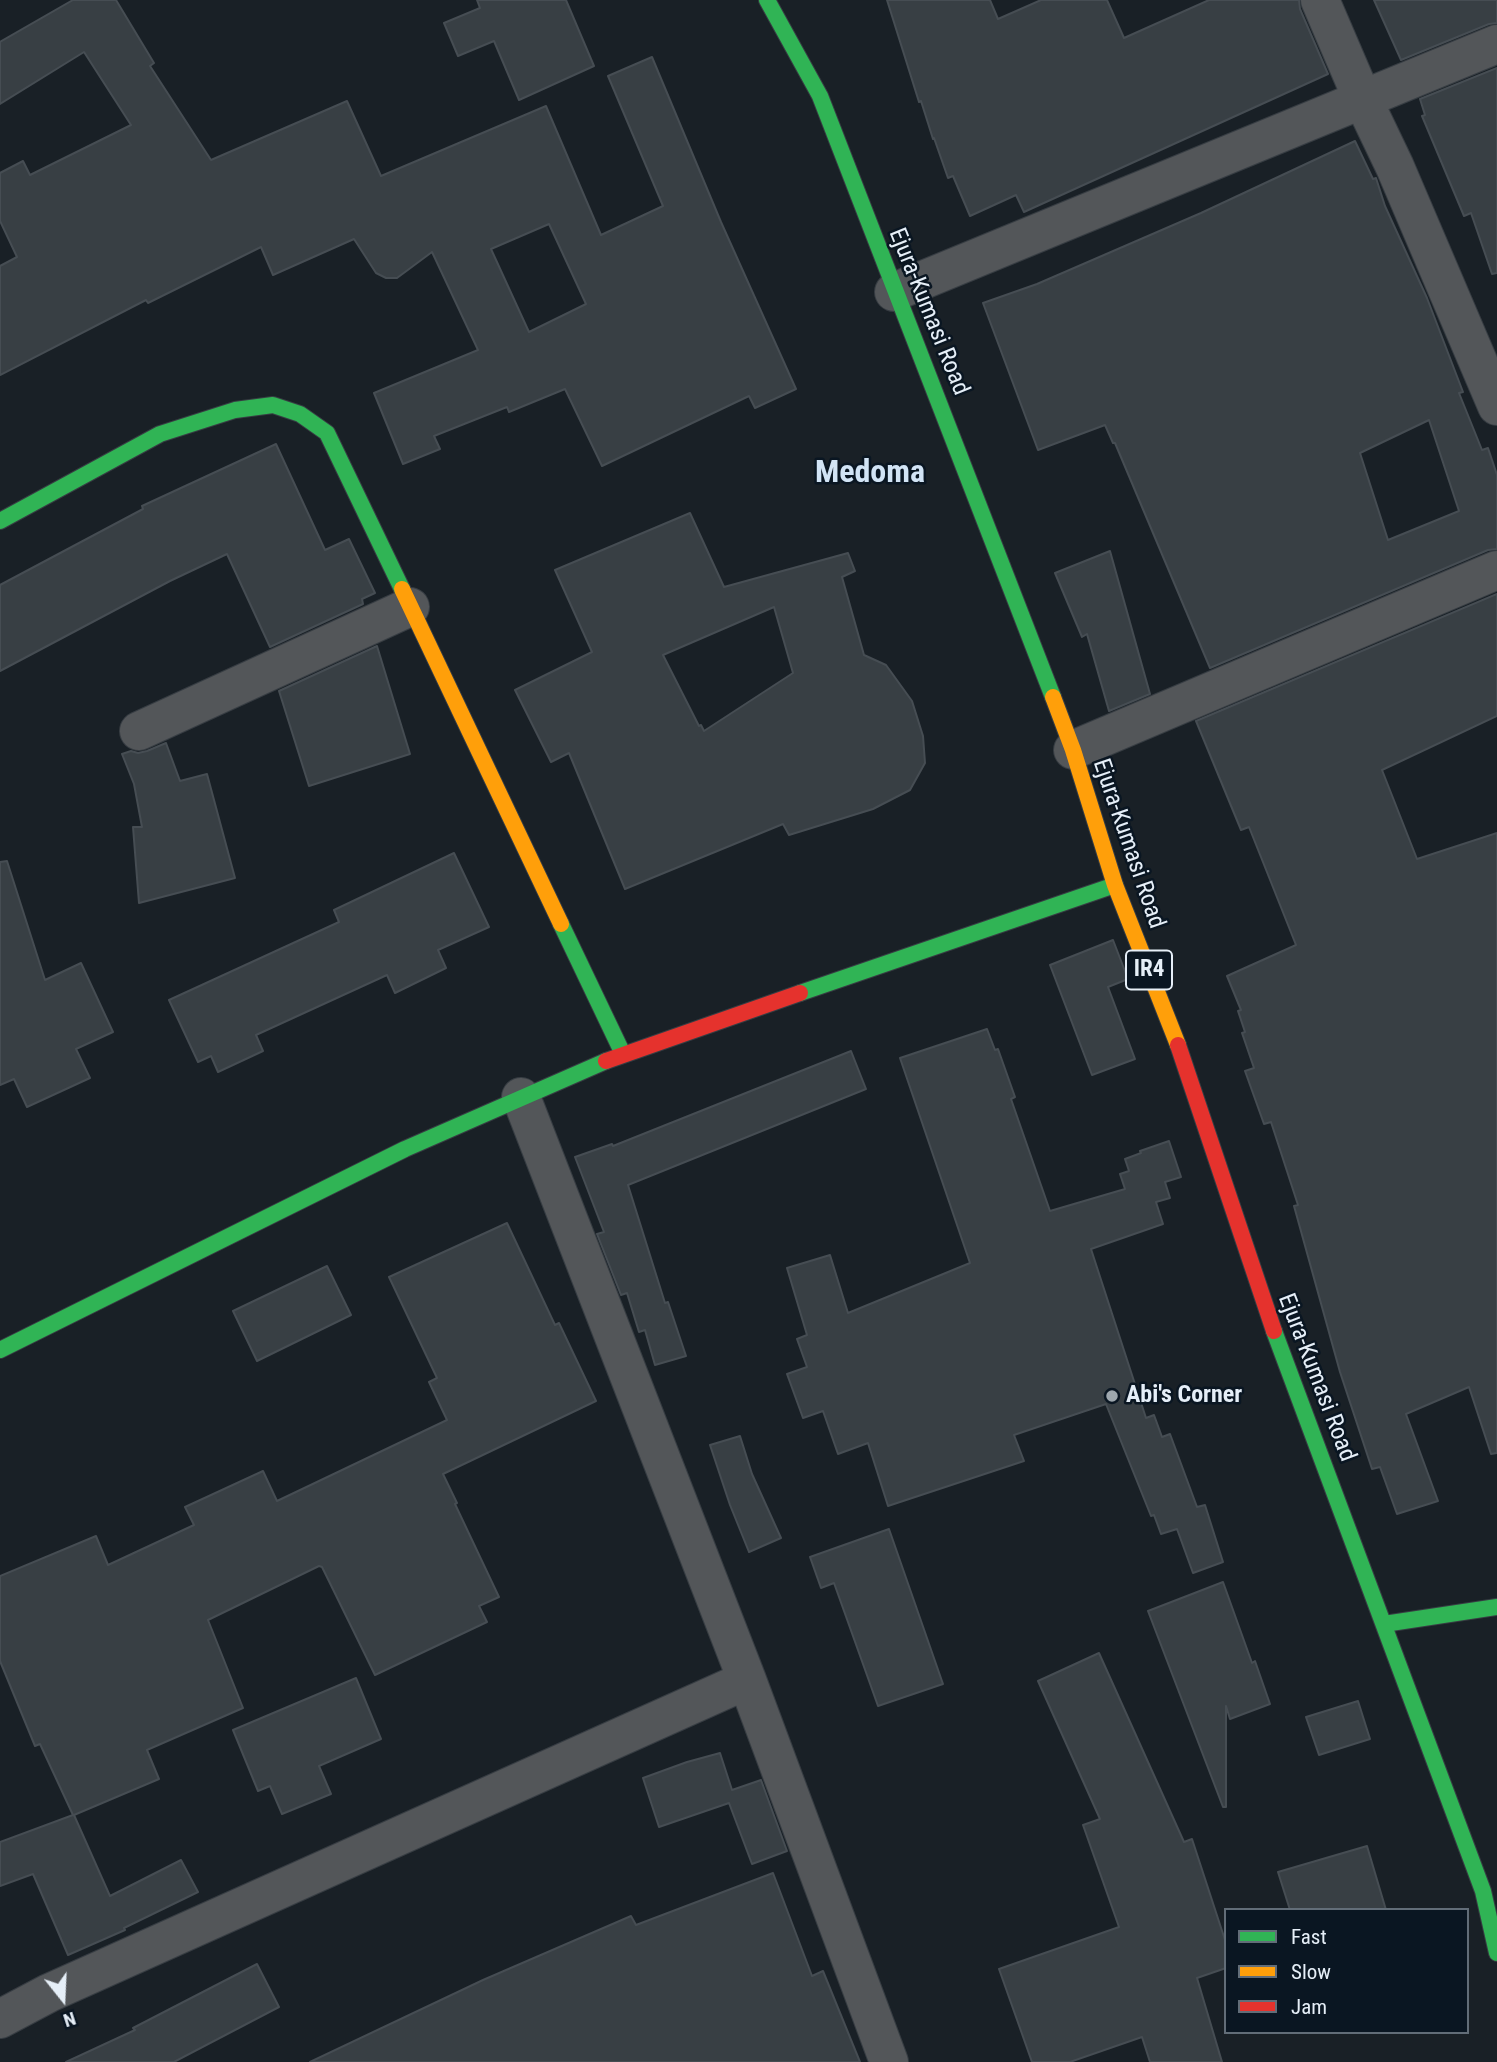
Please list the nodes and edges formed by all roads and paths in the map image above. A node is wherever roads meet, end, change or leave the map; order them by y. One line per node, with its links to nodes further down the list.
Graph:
1 (767, 0): 5 (street, Ejura-Kumasi Road / IR4)
2 (1320, 0): 4 (street)
3 (1497, 44): 4 (street)
4 (1362, 97): 5 (street); 6 (street)
5 (894, 292): 11 (street, Ejura-Kumasi Road / IR4)
6 (1497, 406)
7 (0, 521): 9 (street)
8 (1497, 570): 11 (street)
9 (410, 607): 10 (street); 13 (street)
10 (139, 731)
11 (1073, 750): 12 (street, Ejura-Kumasi Road / IR4)
12 (1115, 885): 13 (street); 17 (street, Ejura-Kumasi Road / IR4)
13 (623, 1054): 14 (street)
14 (522, 1097): 15 (street); 18 (street)
15 (0, 1350)
16 (1497, 1607): 17 (street)
17 (1384, 1624): 19 (street, Ejura-Kumasi Road / IR4)
18 (747, 1680): 20 (street); 21 (street)
19 (1497, 1953)
20 (0, 2019)
21 (889, 2062)

